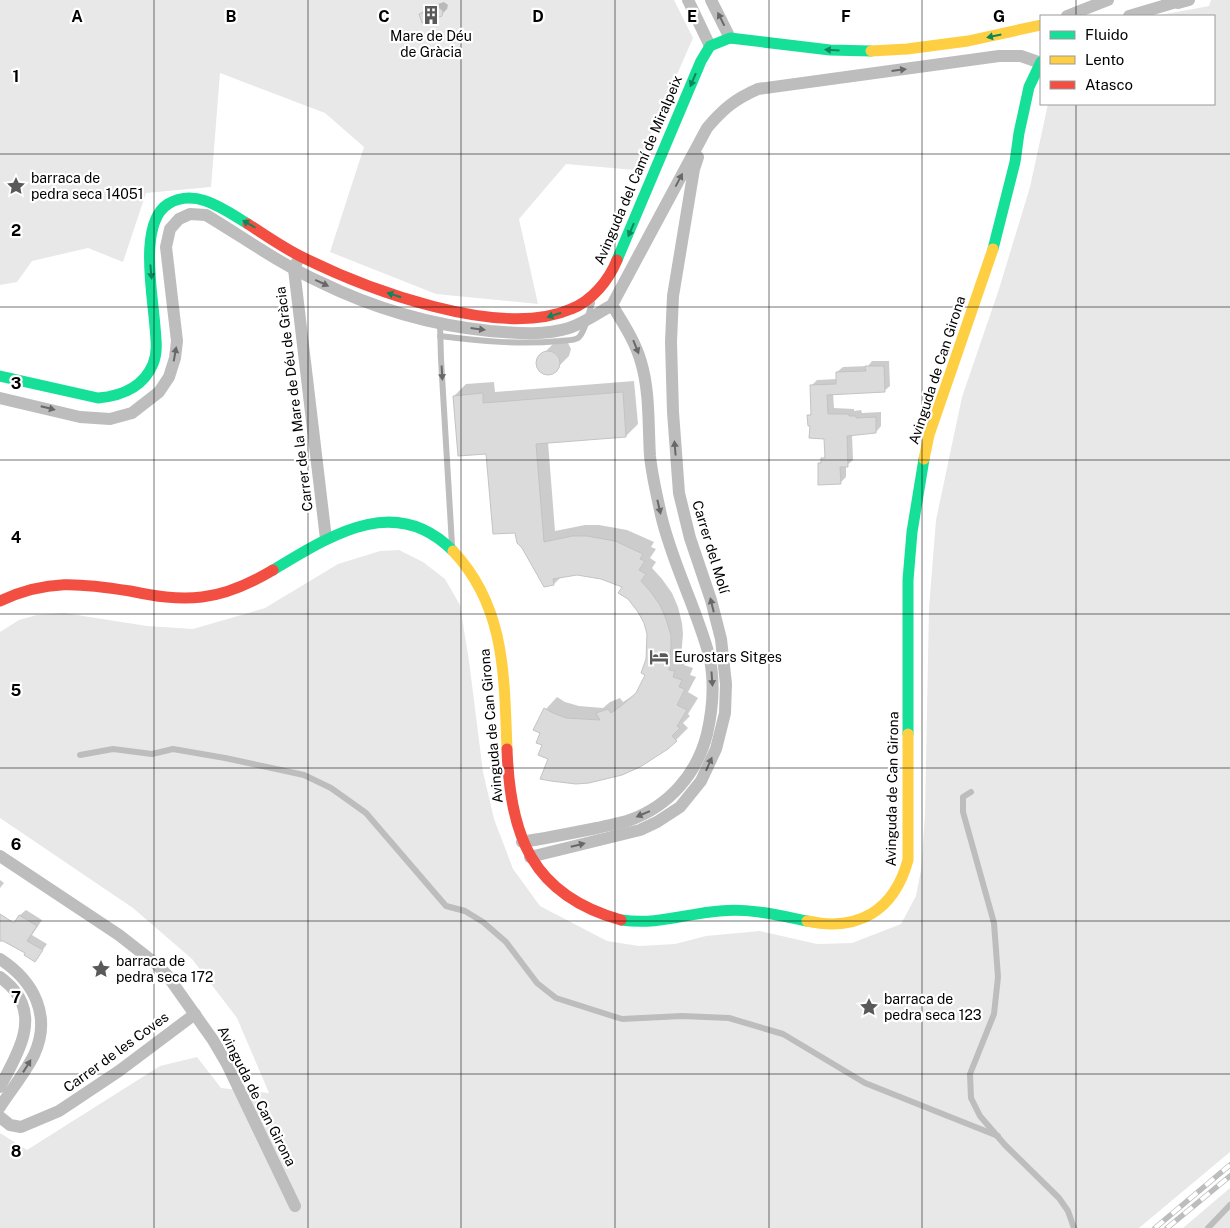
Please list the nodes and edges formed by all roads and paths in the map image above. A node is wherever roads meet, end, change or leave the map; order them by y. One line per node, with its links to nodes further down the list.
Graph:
1 (688, 0): 11 (street)
2 (711, 0): 10 (street, one-way to 2)
3 (1189, 0): 4 (street)
4 (1170, 1): 8 (street)
5 (1103, 2): 6 (street); 7 (street)
6 (1070, 15)
7 (1087, 15)
8 (1132, 15)
9 (1040, 25): 10 (street, one-way to 10)
10 (730, 38): 11 (street)
11 (710, 46): 17 (street, Avinguda del Camí de Miralpeix, one-way to 17)
12 (1040, 62): 14 (street, one-way to 12)
13 (1040, 64): 30 (street, Avinguda de Can Girona)
14 (707, 128): 18 (street, one-way to 14); 30 (street, Carrer del Molí, one-way to 14)
15 (299, 255): 16 (street, Carrer de la Mare de Déu de Gràcia); 17 (street, Avinguda del Camí de Miralpeix, one-way to 15); 21 (street, Avinguda del Camí de Miralpeix, one-way to 21)
16 (294, 269): 20 (street, one-way to 20); 22 (street, one-way to 16); 23 (street, Carrer de la Mare de Déu de Gràcia)
17 (596, 292): 19 (lane)
18 (612, 305): 19 (street); 28 (street, one-way to 28)
19 (586, 320): 20 (street, one-way to 19); 20 (lane)
20 (440, 330): 24 (lane, one-way to 24)
21 (0, 376)
22 (0, 398)
23 (326, 539): 24 (street, Avinguda de Can Girona); 25 (street, Avinguda de Can Girona)
24 (453, 548): 28 (street, Avinguda de Can Girona)
25 (0, 601)
26 (80, 755): 37 (lane)
27 (971, 792): 37 (lane)
28 (522, 842): 30 (street, Avinguda de Can Girona)
29 (0, 856): 33 (street, Avinguda de Can Girona)
30 (530, 857)
31 (0, 959): 35 (street, one-way to 31)
32 (0, 977): 34 (street)
33 (195, 1014): 36 (street, Carrer de les Coves); 39 (street, Avinguda de Can Girona)
34 (0, 1087)
35 (0, 1107)
36 (0, 1117)
37 (998, 1136): 40 (lane)
38 (1230, 1205): 41 (lane)
39 (295, 1206)
40 (1074, 1228)
41 (1208, 1228)

